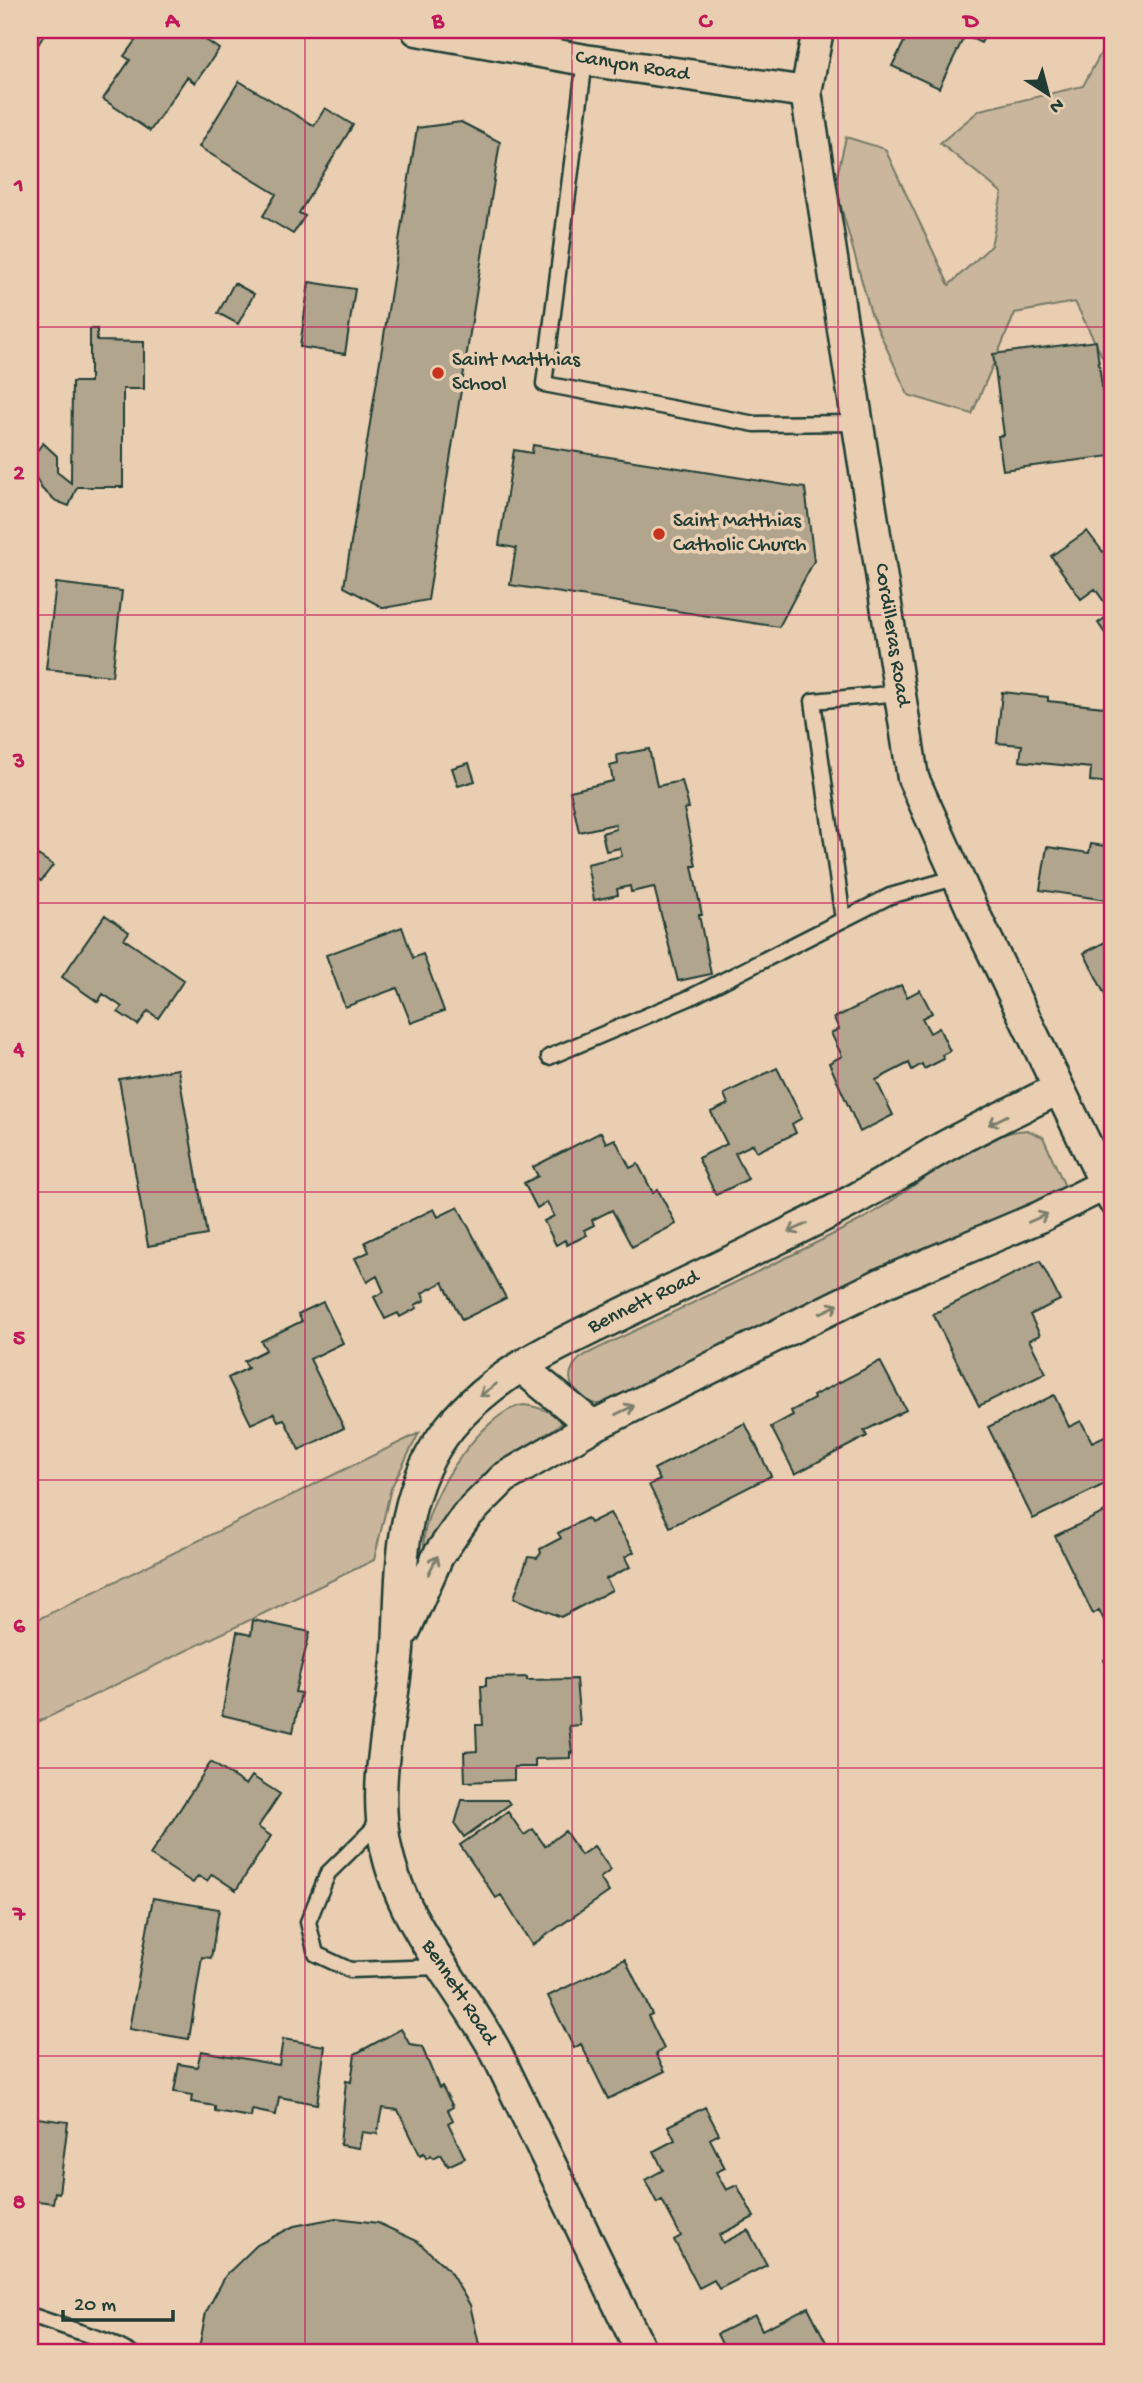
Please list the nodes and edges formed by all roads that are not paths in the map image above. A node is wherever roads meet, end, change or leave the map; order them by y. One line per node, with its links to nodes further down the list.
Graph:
1 (417, 30): 3 (street, Canyon Road)
2 (818, 30): 4 (street, Cordilleras Road)
3 (585, 60): 4 (street, Canyon Road); 5 (lane)
4 (806, 92): 5 (street, Cordilleras Road)
5 (858, 423): 6 (street, Cordilleras Road)
6 (900, 694): 7 (street, Cordilleras Road); 8 (lane)
7 (958, 877): 8 (lane); 10 (street, Cordilleras Road)
8 (843, 920): 9 (lane)
9 (549, 1057)
10 (1058, 1089): 11 (street, Cordilleras Road); 12 (street, Bennett Road, one-way to 12)
11 (1109, 1192): 13 (street, Bennett Road, one-way to 11)
12 (521, 1367): 13 (street); 14 (street, Bennett Road, one-way to 14)
13 (593, 1426): 14 (street, Bennett Road, one-way to 13)
14 (398, 1650): 15 (street, Bennett Road)
15 (382, 1820): 16 (street, Bennett Road); 16 (lane)
16 (442, 1967): 19 (street, Bennett Road)
17 (30, 2315): 18 (lane)
18 (130, 2353)
19 (642, 2353)

